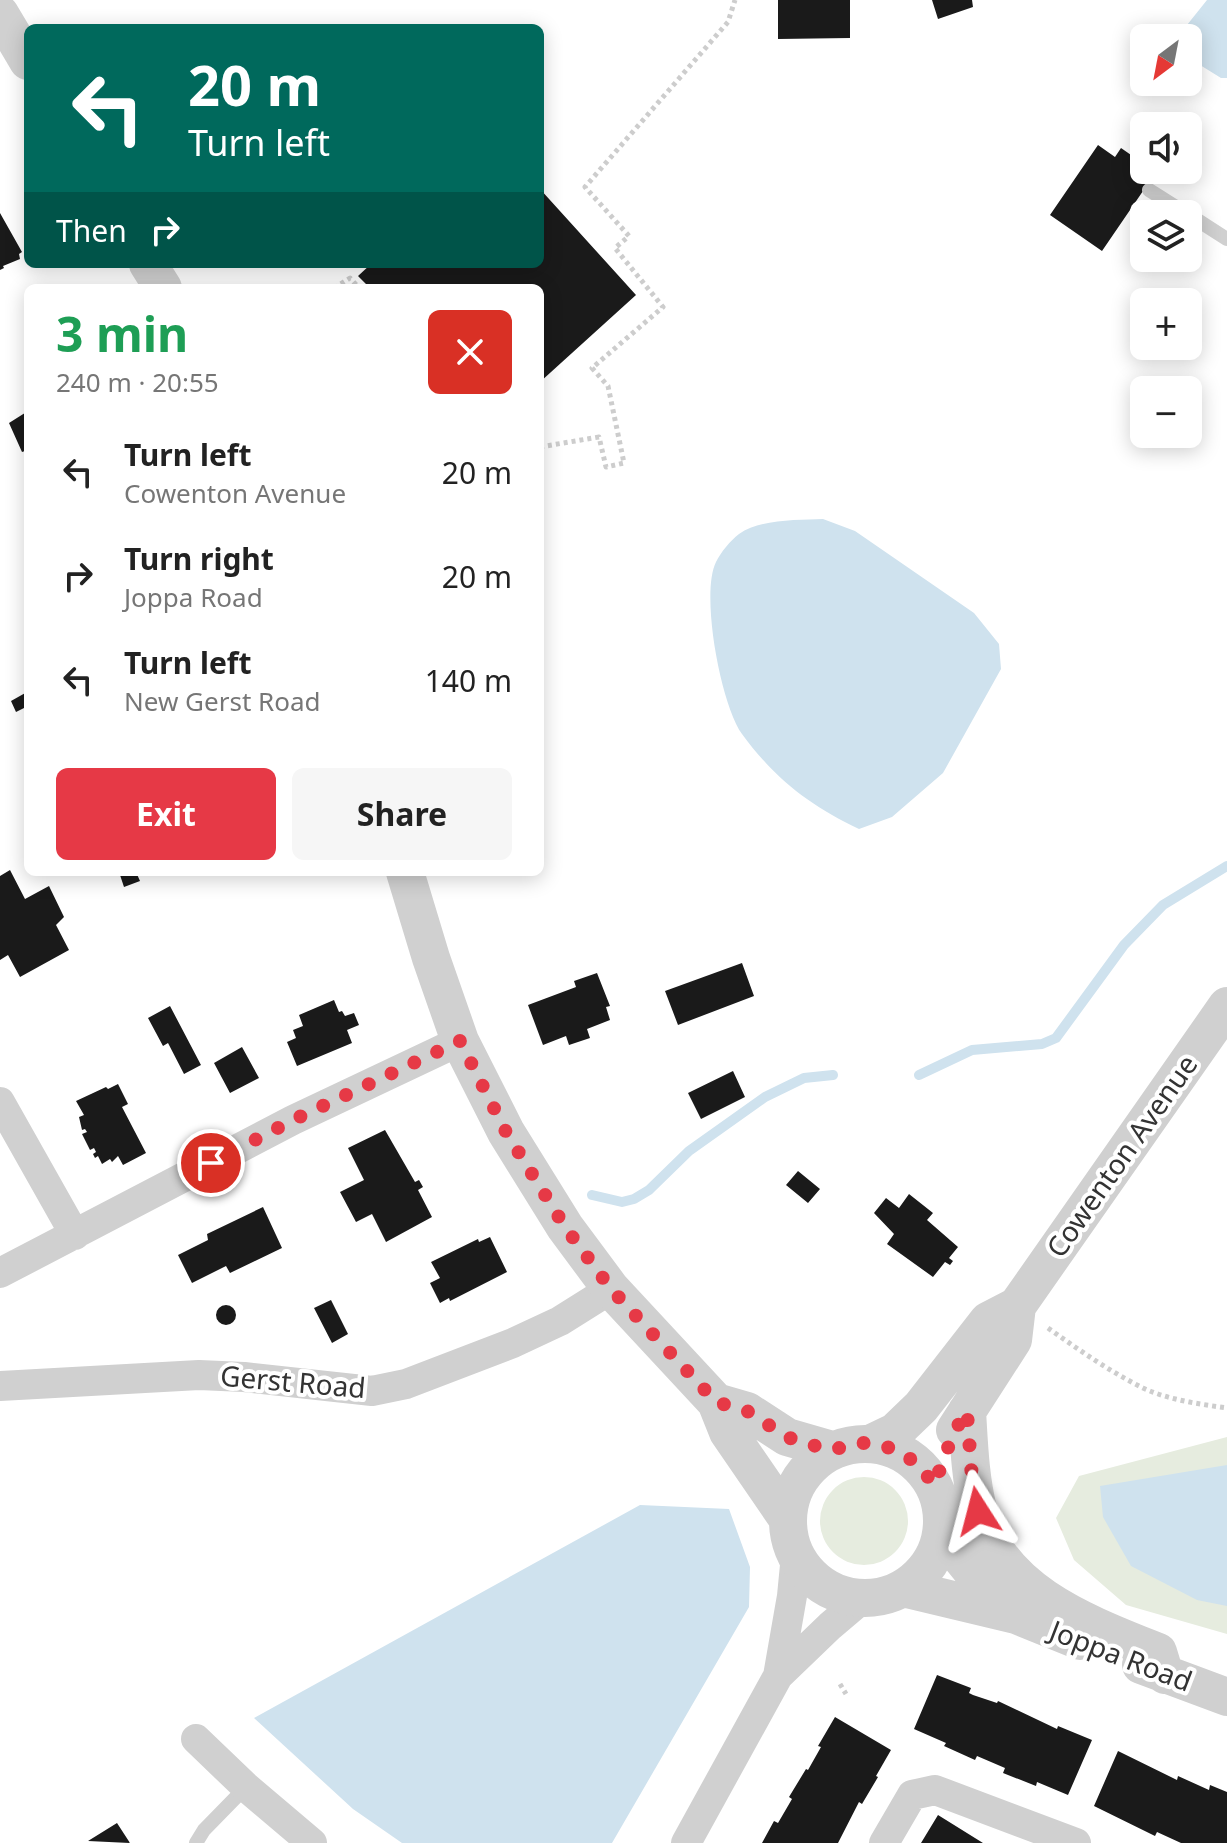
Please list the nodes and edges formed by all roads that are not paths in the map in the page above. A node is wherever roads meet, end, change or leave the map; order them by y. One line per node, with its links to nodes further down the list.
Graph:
1 (0, 14): 2 (street)
2 (24, 54)
3 (1149, 190): 4 (lane)
4 (1165, 200)
5 (1202, 223): 6 (lane)
6 (1227, 239)
7 (406, 876): 9 (street, Joppa Road)
8 (1227, 1006): 14 (street, Cowenton Avenue)
9 (460, 1041): 11 (street); 13 (street, Joppa Road)
10 (0, 1102): 11 (street)
11 (75, 1235): 12 (street)
12 (0, 1273)
13 (611, 1289): 15 (street, Gerst Road); 16 (street, Joppa Road)
14 (1017, 1306): 17 (street, Cowenton Avenue); 18 (street, Cowenton Avenue)
15 (0, 1386)
16 (716, 1402): 19 (street, Joppa Road); 21 (street, Joppa Road)
17 (967, 1411): 20 (street, Cowenton Avenue); 27 (street)
18 (872, 1443): 19 (street, Joppa Road); 20 (street)
19 (832, 1450): 21 (street)
20 (934, 1485): 22 (street)
21 (787, 1518): 23 (street, Joppa Road)
22 (942, 1534): 24 (street); 26 (street, Joppa Road)
23 (796, 1555): 25 (street, Joppa Road); 28 (street)
24 (903, 1588): 25 (street, Joppa Road); 26 (street, Joppa Road)
25 (863, 1598): 28 (street)
26 (1016, 1615): 27 (street, Joppa Road)
27 (1165, 1675): 29 (street, Joppa Road)
28 (778, 1676): 34 (street)
29 (1227, 1697)
30 (196, 1739): 31 (street)
31 (246, 1787): 32 (lane); 33 (street)
32 (196, 1843)
33 (312, 1843)
34 (686, 1843)
35 (884, 1843): 36 (street)
36 (1076, 1843)

